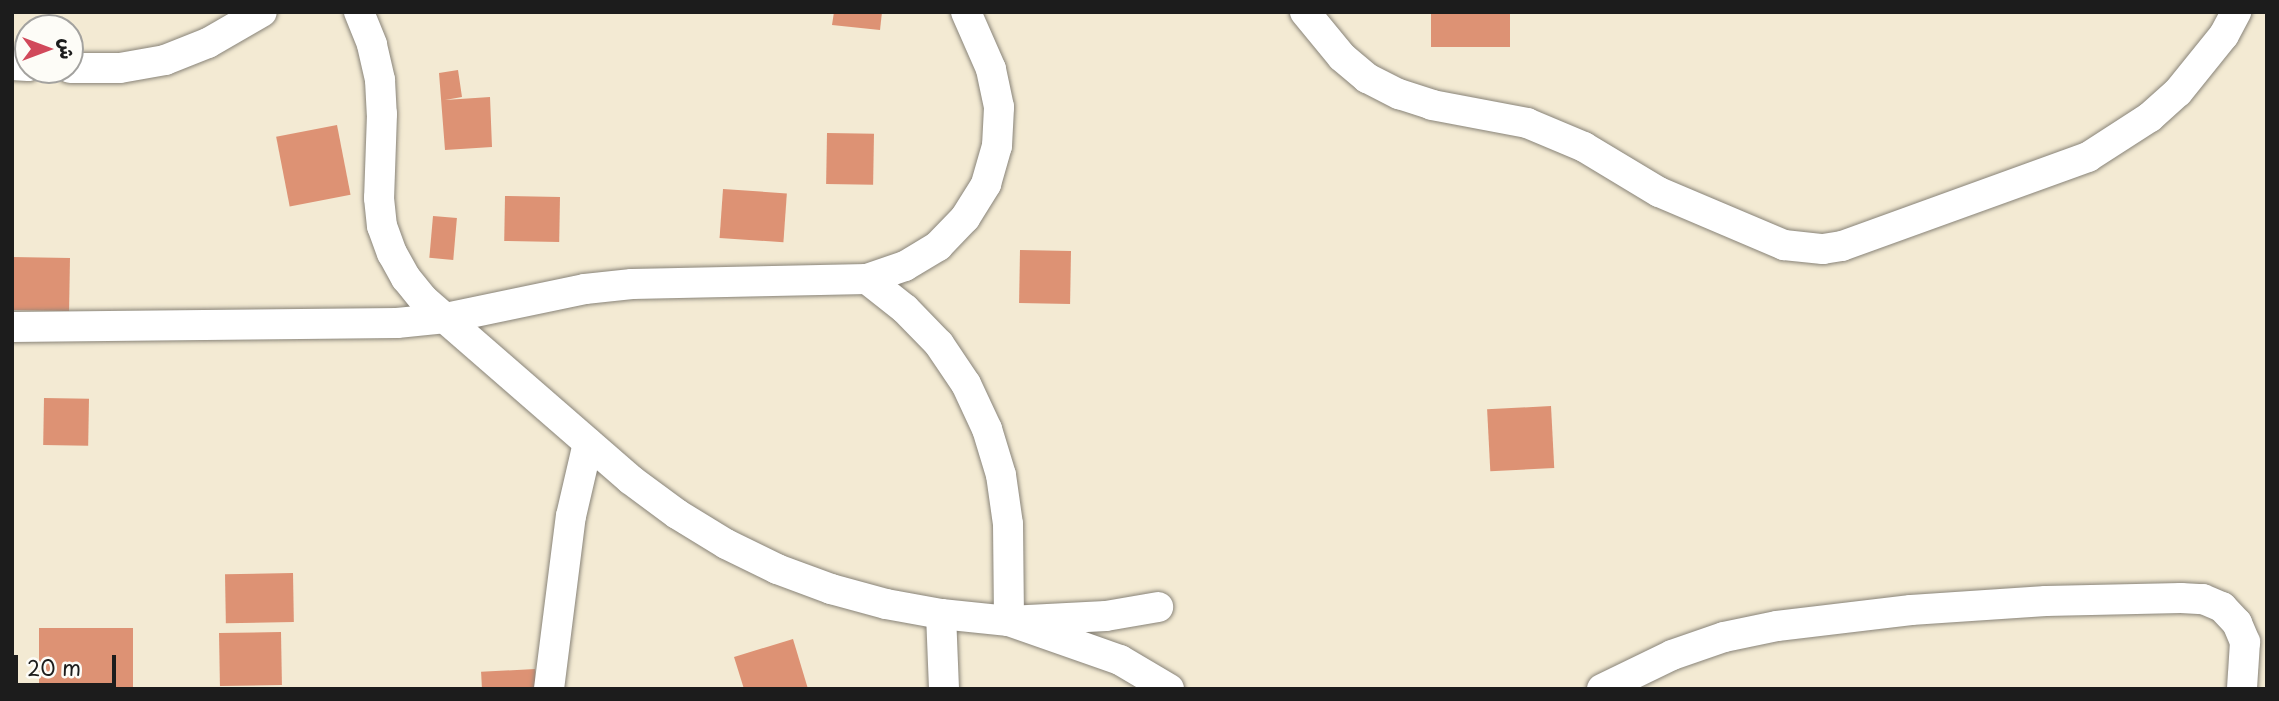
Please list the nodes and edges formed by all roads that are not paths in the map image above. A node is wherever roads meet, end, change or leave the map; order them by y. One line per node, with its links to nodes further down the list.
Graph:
1 (262, 12): 6 (street)
2 (359, 12): 8 (street)
3 (967, 12): 7 (street)
4 (1305, 12): 5 (street)
5 (2236, 12)
6 (84, 68)
7 (867, 279): 8 (street); 13 (street)
8 (446, 318): 9 (street); 10 (street)
9 (12, 327)
10 (588, 443): 12 (street); 14 (street)
11 (1158, 607): 13 (street)
12 (942, 614): 13 (street); 15 (street)
13 (1009, 621): 16 (street)
14 (549, 689)
15 (944, 689)
16 (1169, 689)
17 (1602, 689): 18 (street)
18 (2242, 689)

